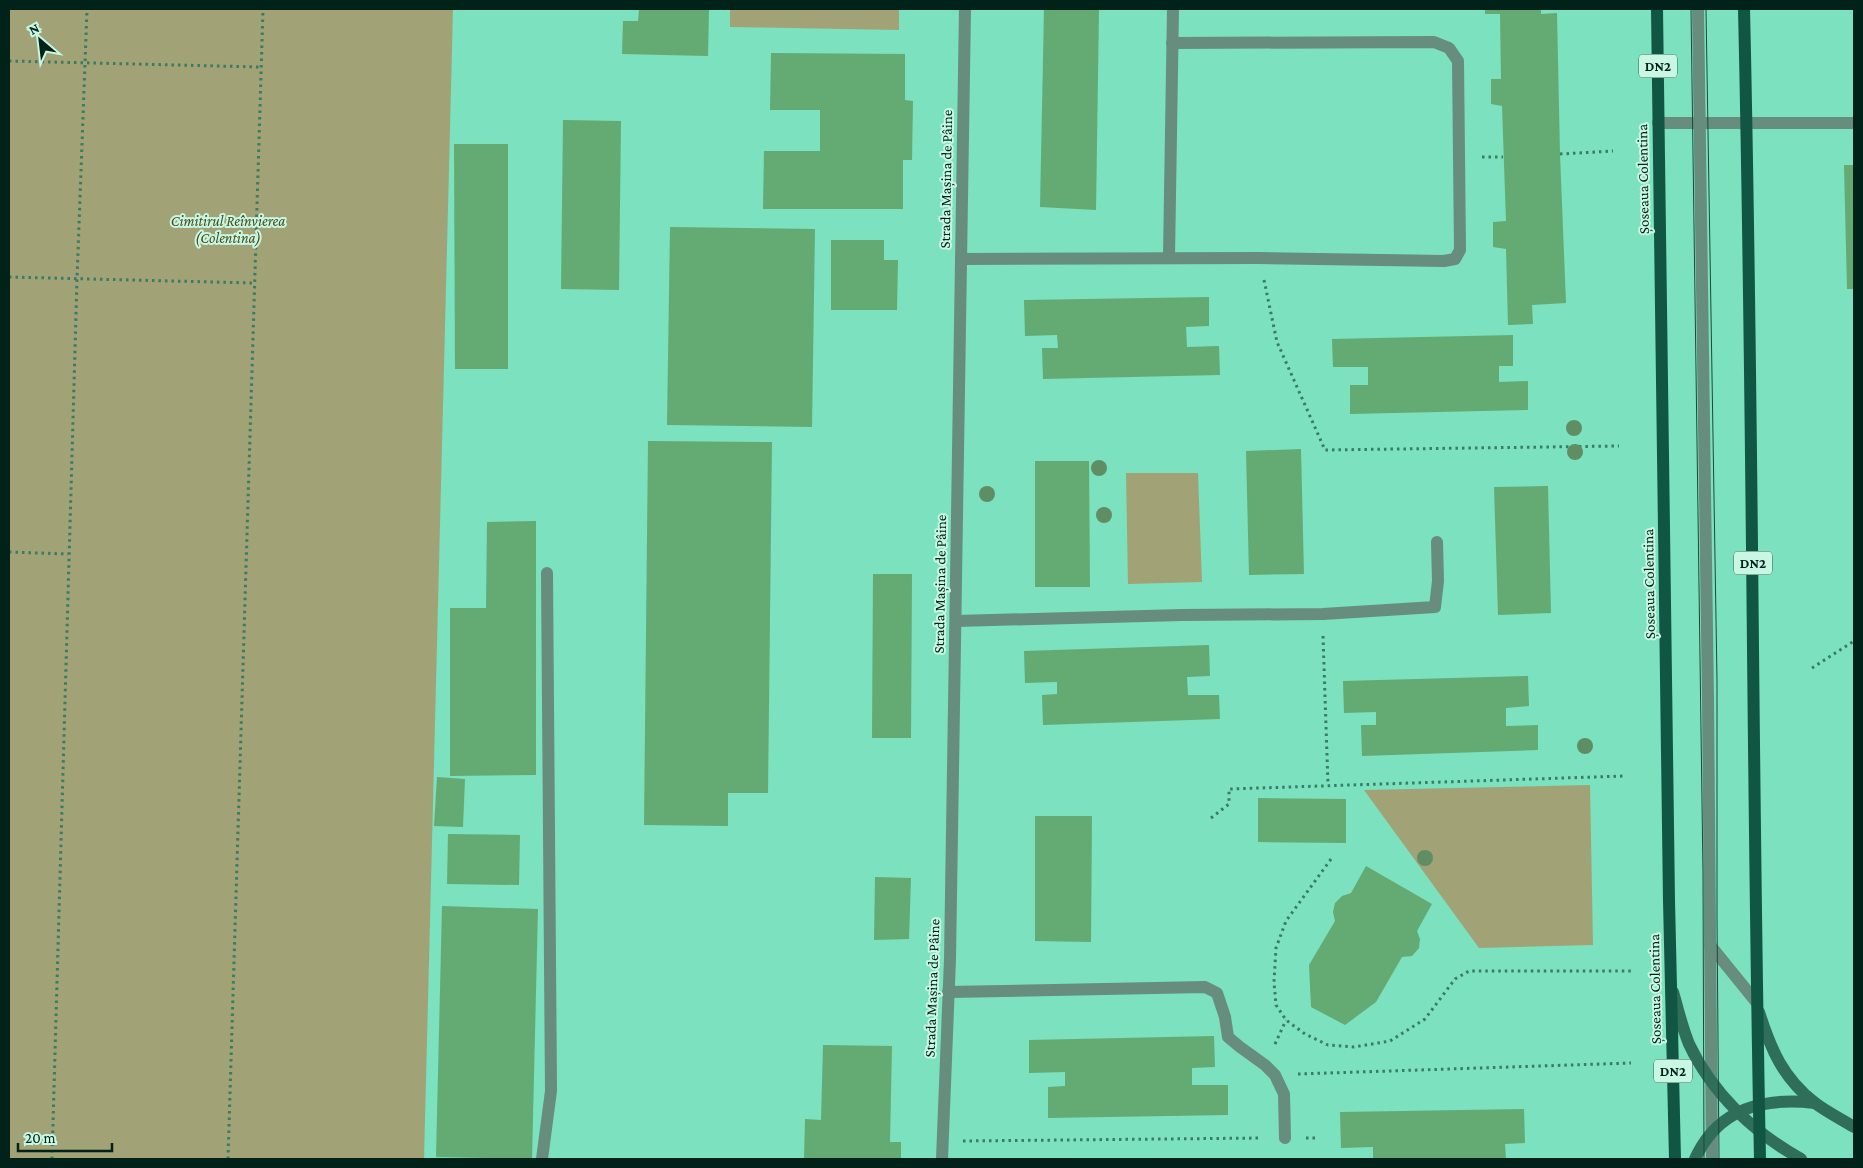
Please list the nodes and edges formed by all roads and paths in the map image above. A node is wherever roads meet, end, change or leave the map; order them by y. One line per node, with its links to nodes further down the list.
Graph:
1 (87, 9): 10 (path)
2 (263, 9): 11 (path)
3 (965, 9): 20 (street, Strada Mașina de Pâine)
4 (1173, 9): 8 (street)
5 (1657, 9): 13 (main road, Șoseaua Colentina / DN2)
6 (1698, 9): 14 (street)
7 (1744, 9): 12 (main road, DN2)
8 (1172, 43): 18 (street); 19 (street)
9 (9, 61): 10 (path)
10 (86, 63): 11 (path); 22 (path)
11 (260, 66): 23 (path)
12 (1746, 122): 14 (street); 15 (street); 41 (main road, DN2)
13 (1658, 123): 14 (street); 39 (main road, Șoseaua Colentina / DN2)
14 (1700, 123): 37 (street)
15 (1854, 123)
16 (1613, 152): 17 (path)
17 (1560, 154)
18 (1169, 257): 19 (street); 20 (street)
19 (1259, 258): 24 (path)
20 (961, 259): 30 (street, Strada Mașina de Pâine)
21 (9, 277): 22 (path)
22 (76, 279): 23 (path); 27 (path)
23 (254, 283): 55 (path)
24 (1619, 446)
25 (1437, 542): 29 (street)
26 (9, 552): 27 (path)
27 (68, 554): 54 (path)
28 (547, 573): 56 (street)
29 (1323, 614): 30 (street); 34 (path)
30 (956, 621): 40 (street, Strada Mașina de Pâine)
31 (1854, 641): 32 (path)
32 (1812, 668)
33 (1625, 776): 34 (path)
34 (1328, 785): 35 (path)
35 (1211, 818)
36 (1331, 860): 38 (path)
37 (1710, 945): 41 (street); 44 (street)
38 (1632, 971)
39 (1671, 982): 44 (main road); 58 (main road, Șoseaua Colentina / DN2)
40 (948, 992): 43 (street); 53 (street, Strada Mașina de Pâine)
41 (1757, 1003): 45 (main road); 46 (main road, DN2)
42 (1631, 1063): 43 (path)
43 (1275, 1075): 51 (street)
44 (1711, 1079): 47 (main road); 49 (street)
45 (1815, 1103): 46 (main road); 48 (main road)
46 (1759, 1104): 47 (main road); 50 (main road, DN2)
47 (1738, 1112): 49 (main road); 50 (main road)
48 (1854, 1127)
49 (1711, 1132): 59 (main road); 60 (street)
50 (1760, 1132): 61 (main road, DN2); 62 (main road)
51 (1285, 1138): 52 (path); 53 (path)
52 (1319, 1138)
53 (943, 1141): 57 (street, Strada Mașina de Pâine)
54 (52, 1159)
55 (228, 1159)
56 (542, 1159)
57 (942, 1159)
58 (1675, 1159)
59 (1695, 1159)
60 (1712, 1159)
61 (1760, 1159)
62 (1801, 1159)

